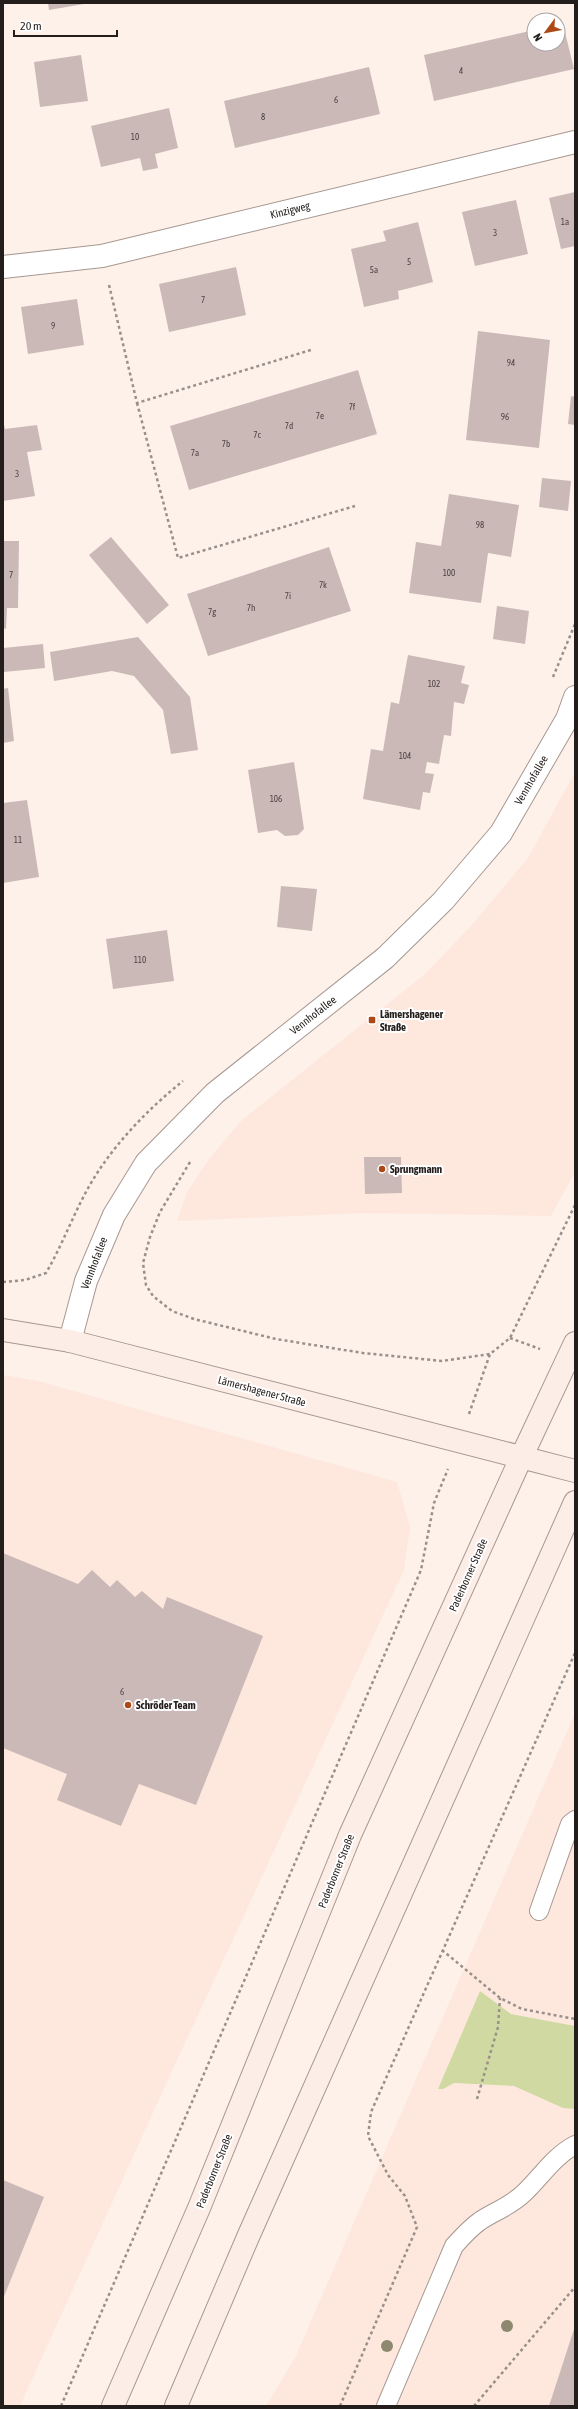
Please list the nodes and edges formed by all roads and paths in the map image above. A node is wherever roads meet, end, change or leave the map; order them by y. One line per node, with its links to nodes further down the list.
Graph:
1 (575, 142): 2 (street, Kinzigweg)
2 (102, 256): 3 (street, Kinzigweg); 5 (path)
3 (3, 267)
4 (310, 350): 5 (path)
5 (137, 403): 6 (path)
6 (355, 506)
7 (575, 624): 8 (path)
8 (553, 678)
9 (575, 697): 15 (street, Vennhofallee)
10 (186, 1079): 12 (path)
11 (575, 1205): 17 (path)
12 (3, 1282)
13 (152, 1296): 17 (path)
14 (3, 1330): 15 (main road, Lämershagener Straße)
15 (70, 1341): 18 (main road, Lämershagener Straße)
16 (575, 1343): 19 (main road, Paderborner Straße)
17 (490, 1354): 18 (path)
18 (459, 1442): 19 (main road, Lämershagener Straße); 31 (path)
19 (521, 1458): 20 (main road, Lämershagener Straße); 32 (main road, Paderborner Straße)
20 (575, 1471)
21 (575, 1502): 33 (main road)
22 (575, 1653): 25 (path)
23 (575, 1820): 24 (lane)
24 (539, 1911)
25 (442, 1950): 26 (path); 34 (path)
26 (500, 1998): 27 (path); 28 (path)
27 (575, 2019)
28 (477, 2099)
29 (575, 2144): 35 (lane)
30 (575, 2287): 36 (path)
31 (61, 2406)
32 (113, 2406)
33 (176, 2406)
34 (340, 2406)
35 (386, 2406)
36 (474, 2406)

